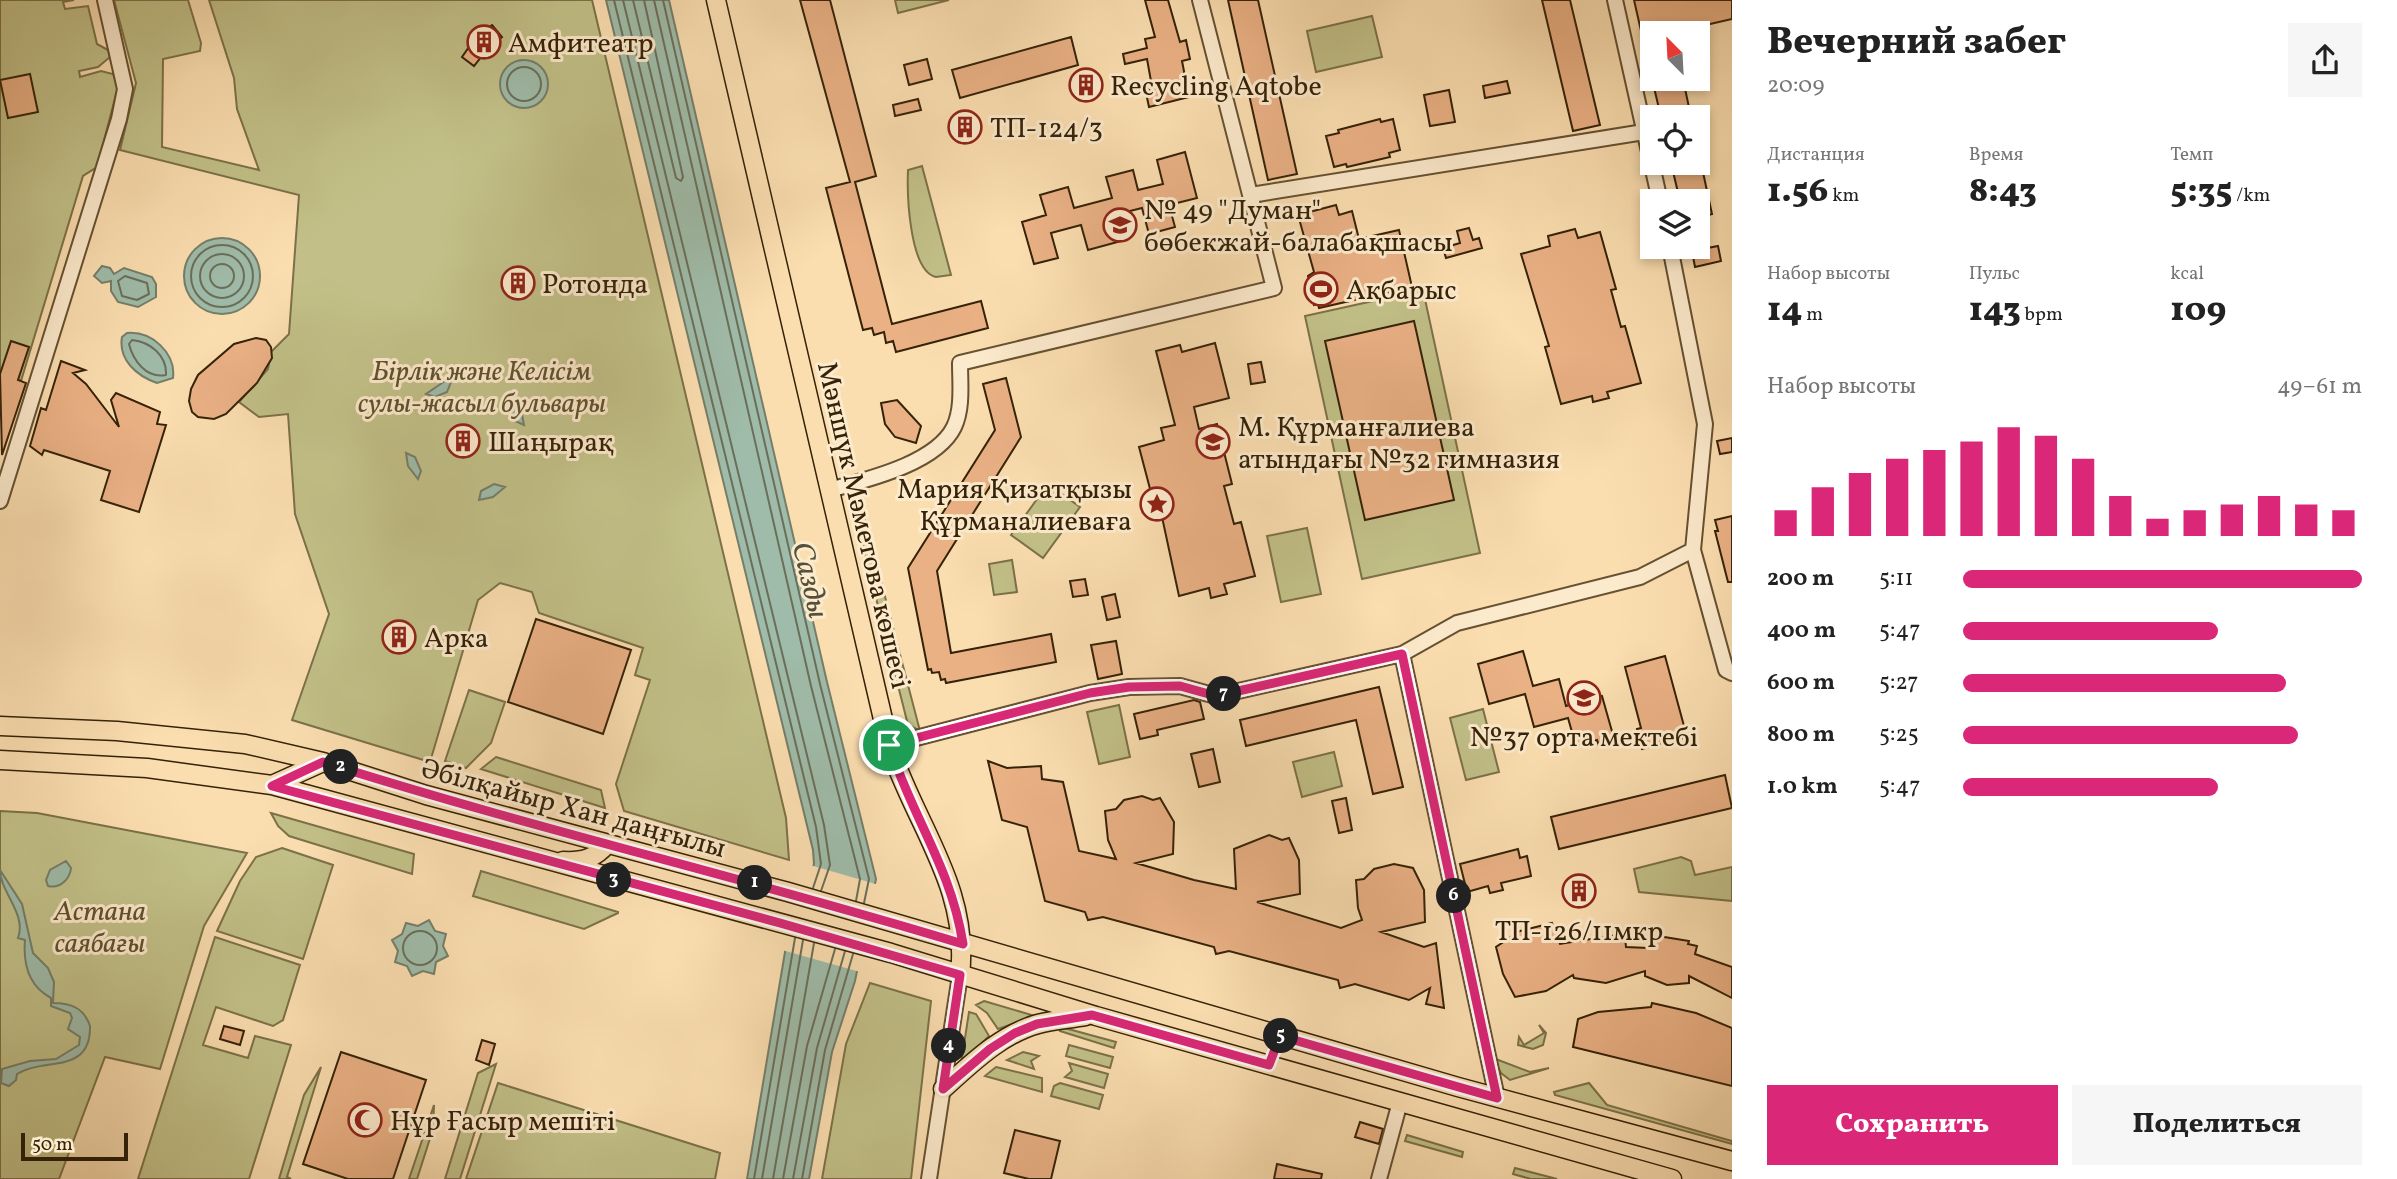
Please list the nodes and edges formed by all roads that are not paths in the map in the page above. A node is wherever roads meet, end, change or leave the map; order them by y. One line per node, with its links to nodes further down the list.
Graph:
1 (105, 0): 10 (street)
2 (716, 0): 9 (main road, Мәншүк Мәметова көшесі)
3 (1200, 0): 7 (street)
4 (1615, 0): 5 (street)
5 (1640, 114)
6 (1640, 133): 7 (street)
7 (1251, 195): 9 (street)
8 (1672, 259): 11 (street)
9 (830, 490): 15 (main road, Мәншүк Мәметова көшесі)
10 (0, 501)
11 (1693, 550): 12 (street); 13 (street)
12 (1402, 654): 15 (street); 29 (street)
13 (1732, 673)
14 (0, 726): 17 (main road, Әбілқайыр Хан даңғылы)
15 (889, 745): 21 (main road, Мәншүк Мәметова көшесі)
16 (0, 760): 18 (main road, Әбілқайыр Хан даңғылы)
17 (323, 762): 18 (main road); 19 (main road, Әбілқайыр Хан даңғылы)
18 (272, 786): 20 (main road, Әбілқайыр Хан даңғылы)
19 (607, 844): 20 (main road); 21 (main road, Әбілқайыр Хан даңғылы)
20 (535, 859): 22 (main road, Әбілқайыр Хан даңғылы)
21 (963, 944): 22 (main road, Мәншүк Мәметова көшесі); 23 (main road, Әбілқайыр Хан даңғылы)
22 (960, 975): 24 (main road, Әбілқайыр Хан даңғылы); 28 (street, Мәншүк Мәметова көшесі)
23 (1135, 993): 25 (main road); 26 (main road, Әбілқайыр Хан даңғылы)
24 (1092, 1015): 25 (main road, Әбілқайыр Хан даңғылы); 28 (main road)
25 (1127, 1024): 27 (main road, Әбілқайыр Хан даңғылы)
26 (1280, 1036): 27 (main road); 29 (main road, Әбілқайыр Хан даңғылы)
27 (1269, 1065): 30 (main road, Әбілқайыр Хан даңғылы)
28 (943, 1089): 32 (street, Мәншүк Мәметова көшесі)
29 (1497, 1098): 31 (main road, Әбілқайыр Хан даңғылы)
30 (1400, 1102): 33 (street); 34 (main road, Әбілқайыр Хан даңғылы)
31 (1732, 1161)
32 (929, 1179)
33 (1379, 1179)
34 (1672, 1179)

